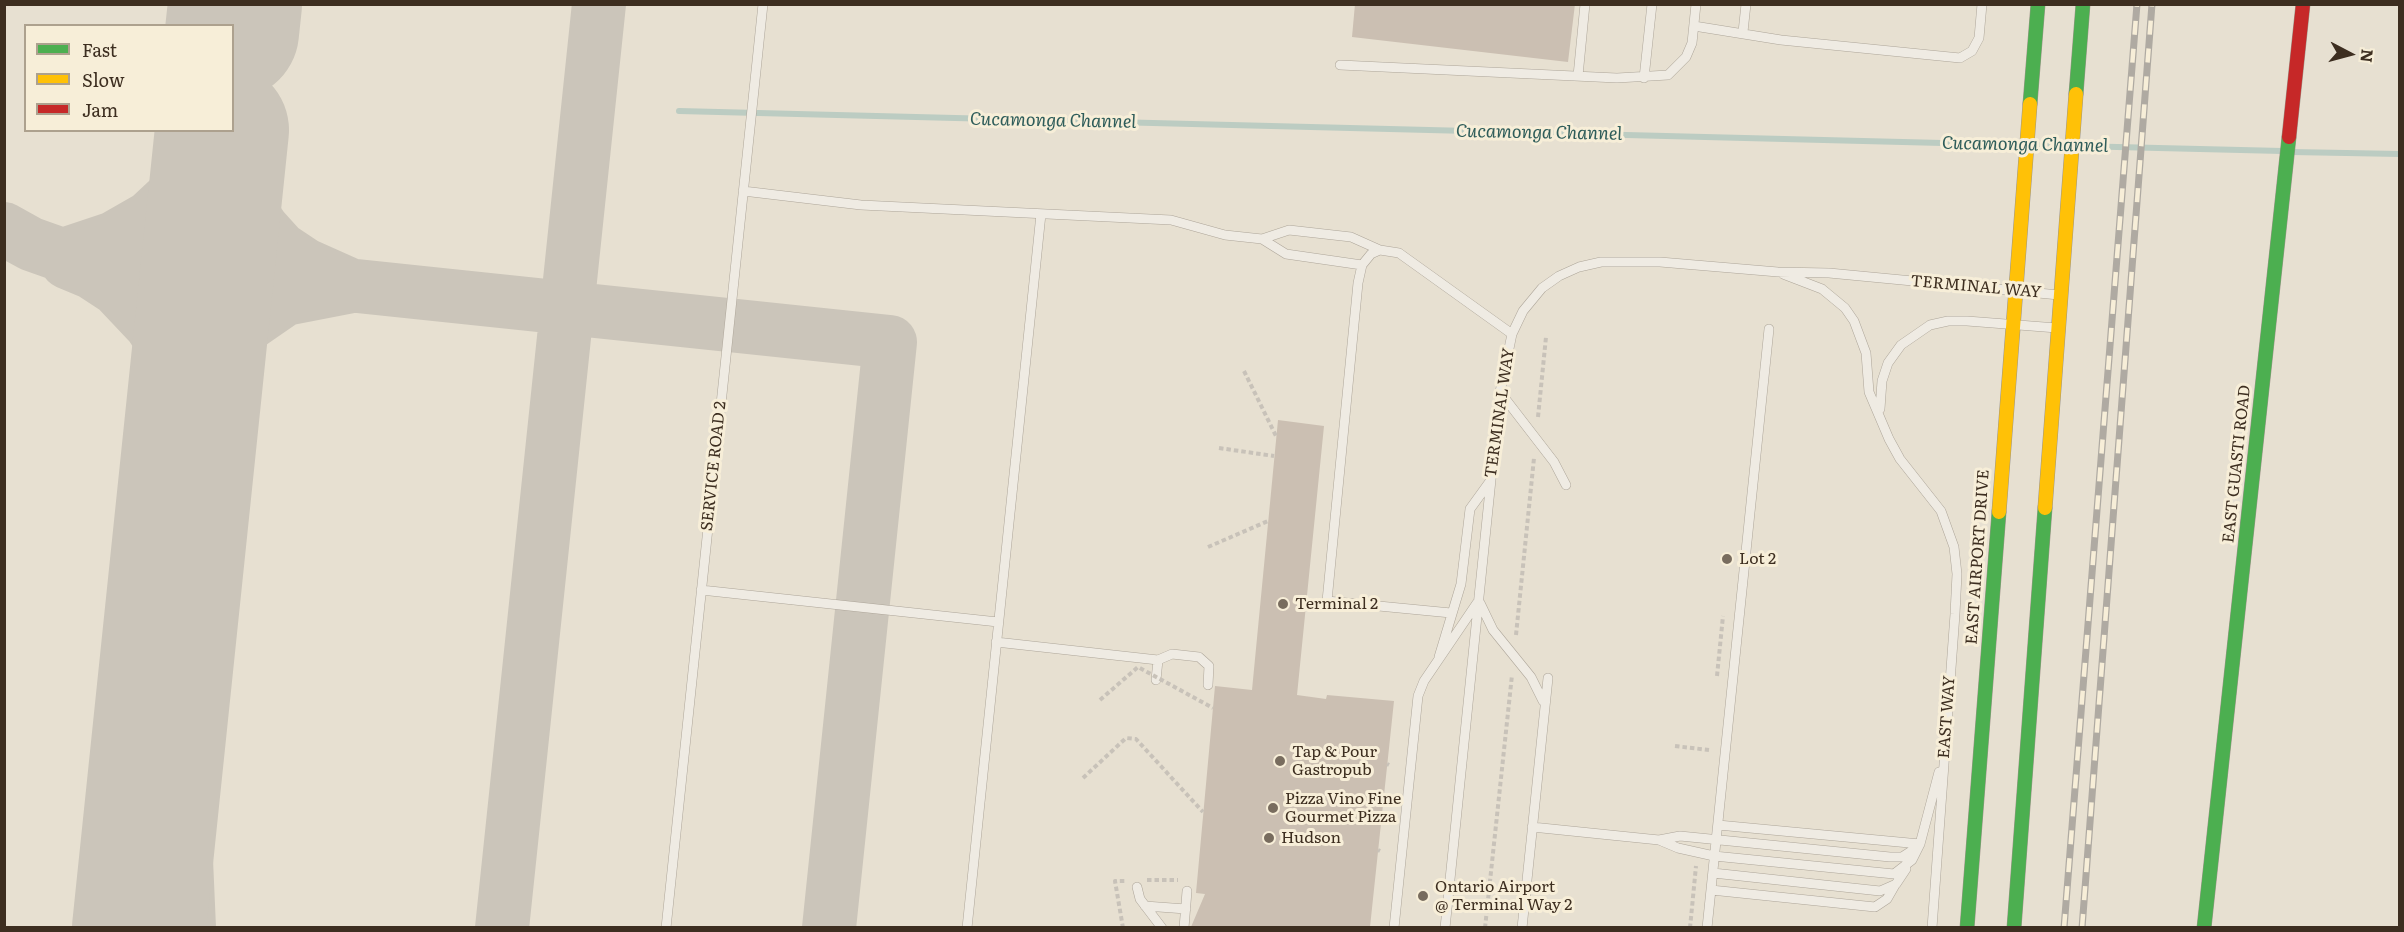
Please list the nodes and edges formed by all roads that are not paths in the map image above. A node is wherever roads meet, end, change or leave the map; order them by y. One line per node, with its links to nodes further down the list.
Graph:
1 (763, 4): 15 (lane, SERVICE ROAD 2)
2 (1585, 4): 13 (lane)
3 (1652, 4): 14 (lane)
4 (1696, 4): 10 (lane)
5 (1746, 4): 11 (lane)
6 (1982, 4): 11 (lane)
7 (2038, 4): 21 (main road, EAST AIRPORT DRIVE)
8 (2083, 4): 22 (main road)
9 (2303, 4): 68 (main road, EAST GUASTI ROAD)
10 (1694, 26): 11 (lane); 14 (lane)
11 (1743, 32)
12 (1340, 65): 13 (lane)
13 (1578, 76): 14 (lane)
14 (1644, 78)
15 (743, 190): 16 (lane); 31 (lane, SERVICE ROAD 2)
16 (1041, 214): 17 (lane); 34 (lane)
17 (1262, 239): 18 (lane); 19 (lane)
18 (1380, 250): 19 (lane); 26 (lane)
19 (1362, 265): 33 (lane)
20 (1778, 272): 21 (lane, TERMINAL WAY); 26 (lane, TERMINAL WAY); 28 (lane, EAST WAY)
21 (2014, 291): 22 (lane, TERMINAL WAY); 23 (main road, EAST AIRPORT DRIVE)
22 (2061, 295): 24 (main road)
23 (2012, 325): 24 (lane, EAST WAY); 28 (lane, EAST WAY); 66 (main road, EAST AIRPORT DRIVE)
24 (2058, 328): 67 (main road)
25 (1769, 329): 43 (lane)
26 (1512, 334): 27 (lane, TERMINAL WAY)
27 (1500, 392): 29 (lane, TERMINAL WAY); 30 (lane)
28 (1881, 420): 42 (lane, EAST WAY)
29 (1491, 479): 32 (lane, TERMINAL WAY); 33 (lane)
30 (1566, 485)
31 (701, 590): 34 (lane); 57 (lane, SERVICE ROAD 2)
32 (1479, 600): 37 (lane); 41 (lane); 62 (lane, TERMINAL WAY)
33 (1451, 614): 37 (lane)
34 (998, 622): 35 (lane)
35 (996, 642): 36 (lane); 58 (lane)
36 (1158, 660): 39 (lane); 40 (lane)
37 (1437, 662): 61 (lane)
38 (1548, 678): 41 (lane)
39 (1156, 680)
40 (1208, 685)
41 (1545, 709): 44 (lane)
42 (1944, 752): 47 (lane); 65 (lane, EAST WAY)
43 (1718, 825): 46 (lane); 47 (lane)
44 (1532, 827): 45 (lane); 63 (lane)
45 (1659, 840): 46 (lane); 48 (lane)
46 (1716, 840): 47 (lane); 48 (lane)
47 (1920, 844): 49 (lane)
48 (1714, 856): 49 (lane); 50 (lane)
49 (1912, 860): 51 (lane)
50 (1713, 873): 51 (lane); 53 (lane)
51 (1896, 884): 53 (lane)
52 (1137, 887): 55 (lane)
53 (1711, 890): 64 (lane)
54 (1188, 891): 56 (lane)
55 (1145, 906): 56 (lane); 59 (lane)
56 (1186, 909): 60 (lane)
57 (666, 927)
58 (967, 927)
59 (1162, 927)
60 (1184, 927)
61 (1394, 927)
62 (1446, 927)
63 (1522, 927)
64 (1707, 927)
65 (1932, 927)
66 (1967, 927)
67 (2014, 927)
68 (2204, 927)

